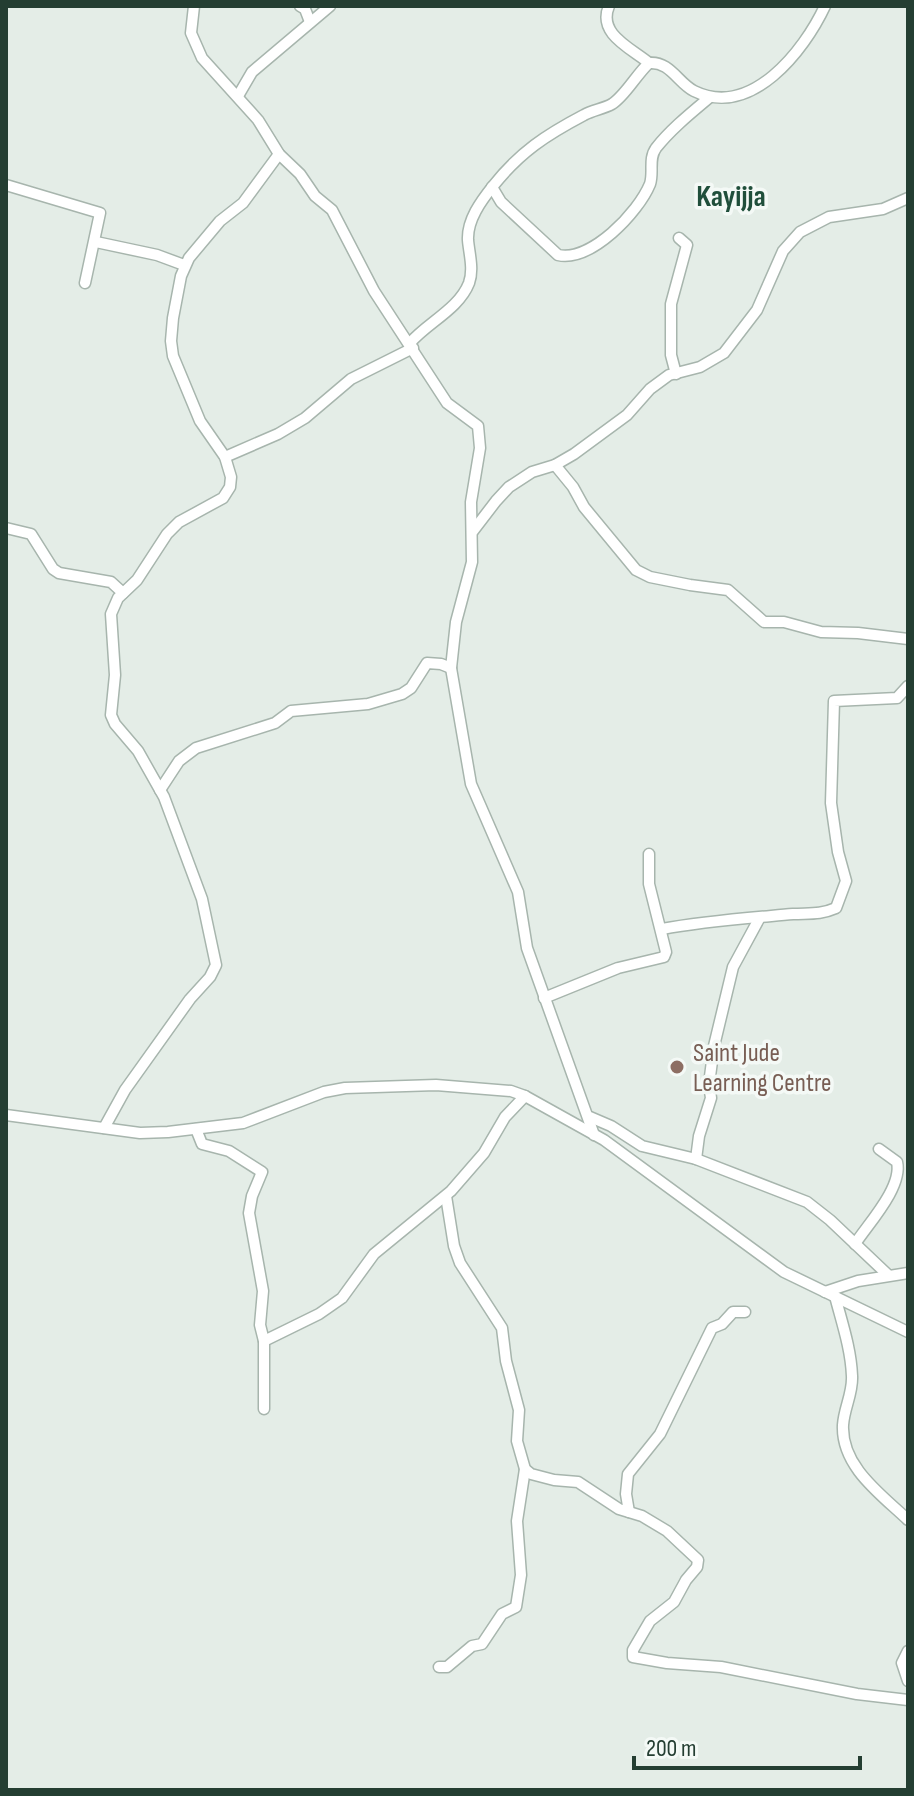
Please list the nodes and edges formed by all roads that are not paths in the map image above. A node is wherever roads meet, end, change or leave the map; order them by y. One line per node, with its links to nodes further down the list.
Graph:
1 (194, 6): 8 (street)
2 (300, 6): 6 (street)
3 (330, 6): 6 (street)
4 (609, 6): 7 (street)
5 (825, 6): 9 (street)
6 (310, 22): 8 (street)
7 (649, 63): 9 (street); 12 (street)
8 (238, 96): 10 (street)
9 (710, 97): 12 (street)
10 (279, 154): 16 (street); 18 (street)
11 (6, 185): 15 (street)
12 (492, 187): 18 (street)
13 (908, 198): 19 (street)
14 (679, 238): 19 (street)
15 (96, 242): 16 (street); 17 (street)
16 (184, 265): 20 (street)
17 (85, 283)
18 (411, 345): 20 (street); 23 (street)
19 (676, 374): 21 (street)
20 (225, 457): 24 (street)
21 (555, 465): 23 (street); 25 (street)
22 (6, 528): 24 (street)
23 (473, 531): 26 (street)
24 (123, 593): 28 (street)
25 (908, 639)
26 (451, 668): 28 (street); 32 (street)
27 (908, 686): 30 (street)
28 (160, 790): 36 (street)
29 (649, 854): 31 (street)
30 (759, 919): 31 (street); 40 (street)
31 (662, 929): 32 (street)
32 (544, 998): 35 (street)
33 (525, 1096): 37 (street); 38 (street); 41 (street)
34 (6, 1115): 36 (street)
35 (590, 1117): 38 (street); 40 (street)
36 (104, 1128): 37 (street)
37 (196, 1129): 48 (street)
38 (594, 1135): 45 (street)
39 (879, 1149): 42 (street)
40 (696, 1159): 42 (street)
41 (446, 1196): 48 (street); 50 (street)
42 (855, 1244): 44 (street)
43 (908, 1273): 44 (street)
44 (888, 1275): 45 (street)
45 (830, 1294): 47 (street); 52 (street)
46 (745, 1312): 51 (street)
47 (908, 1332)
48 (264, 1341): 49 (street)
49 (264, 1409)
50 (525, 1469): 51 (street); 54 (street)
51 (629, 1512): 56 (street)
52 (908, 1520)
53 (908, 1651): 55 (street)
54 (439, 1667)
55 (908, 1681)
56 (908, 1700)

